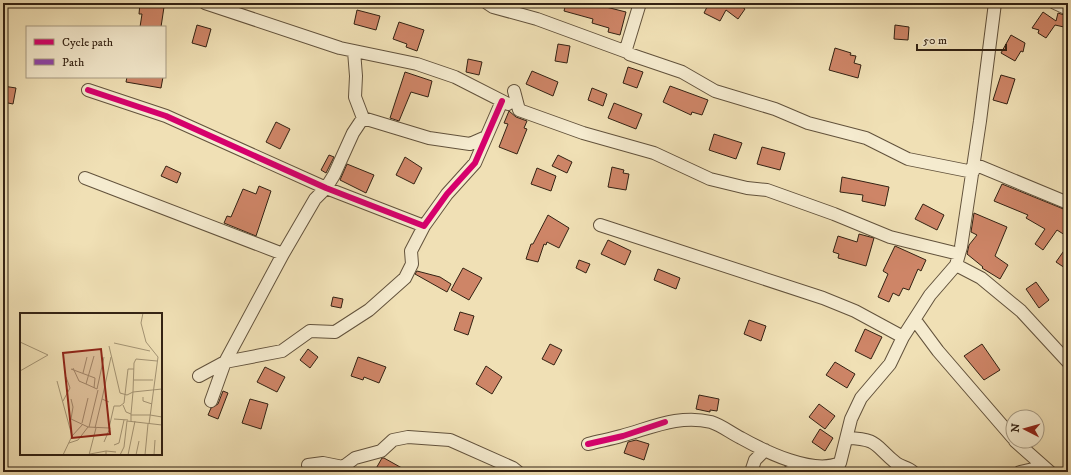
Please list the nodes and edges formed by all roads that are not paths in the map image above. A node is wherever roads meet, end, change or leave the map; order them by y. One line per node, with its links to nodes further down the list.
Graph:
1 (205, 3): 7 (street)
2 (487, 3): 8 (street)
3 (640, 3): 8 (street)
4 (995, 3): 15 (street)
5 (1055, 3): 6 (street)
6 (1068, 9)
7 (354, 51): 11 (street); 13 (street)
8 (627, 52): 15 (street)
9 (88, 90): 17 (street)
10 (514, 91): 12 (street)
11 (502, 101): 12 (street); 14 (street)
12 (519, 110): 22 (street)
13 (363, 118): 14 (street); 17 (street)
14 (486, 137): 20 (street)
15 (973, 168): 18 (street); 22 (street)
16 (85, 178): 21 (street)
17 (326, 188): 20 (street); 21 (street)
18 (1068, 203)
19 (600, 225): 24 (street)
20 (424, 226): 25 (street)
21 (283, 254): 25 (street)
22 (957, 260): 23 (street); 26 (street)
23 (915, 320): 24 (street); 29 (street)
24 (904, 337): 30 (street)
25 (225, 362): 27 (street); 28 (street)
26 (1068, 362)
27 (199, 376)
28 (211, 401)
29 (1005, 429)
30 (847, 438): 35 (street); 40 (street)
31 (588, 444): 33 (street)
32 (1024, 449): 36 (street)
33 (765, 450): 35 (street); 38 (street)
34 (308, 465): 37 (street)
35 (805, 467): 39 (street)
36 (1046, 470): 41 (street)
37 (518, 472)
38 (750, 472)
39 (789, 472)
40 (913, 472)
41 (1020, 472)

